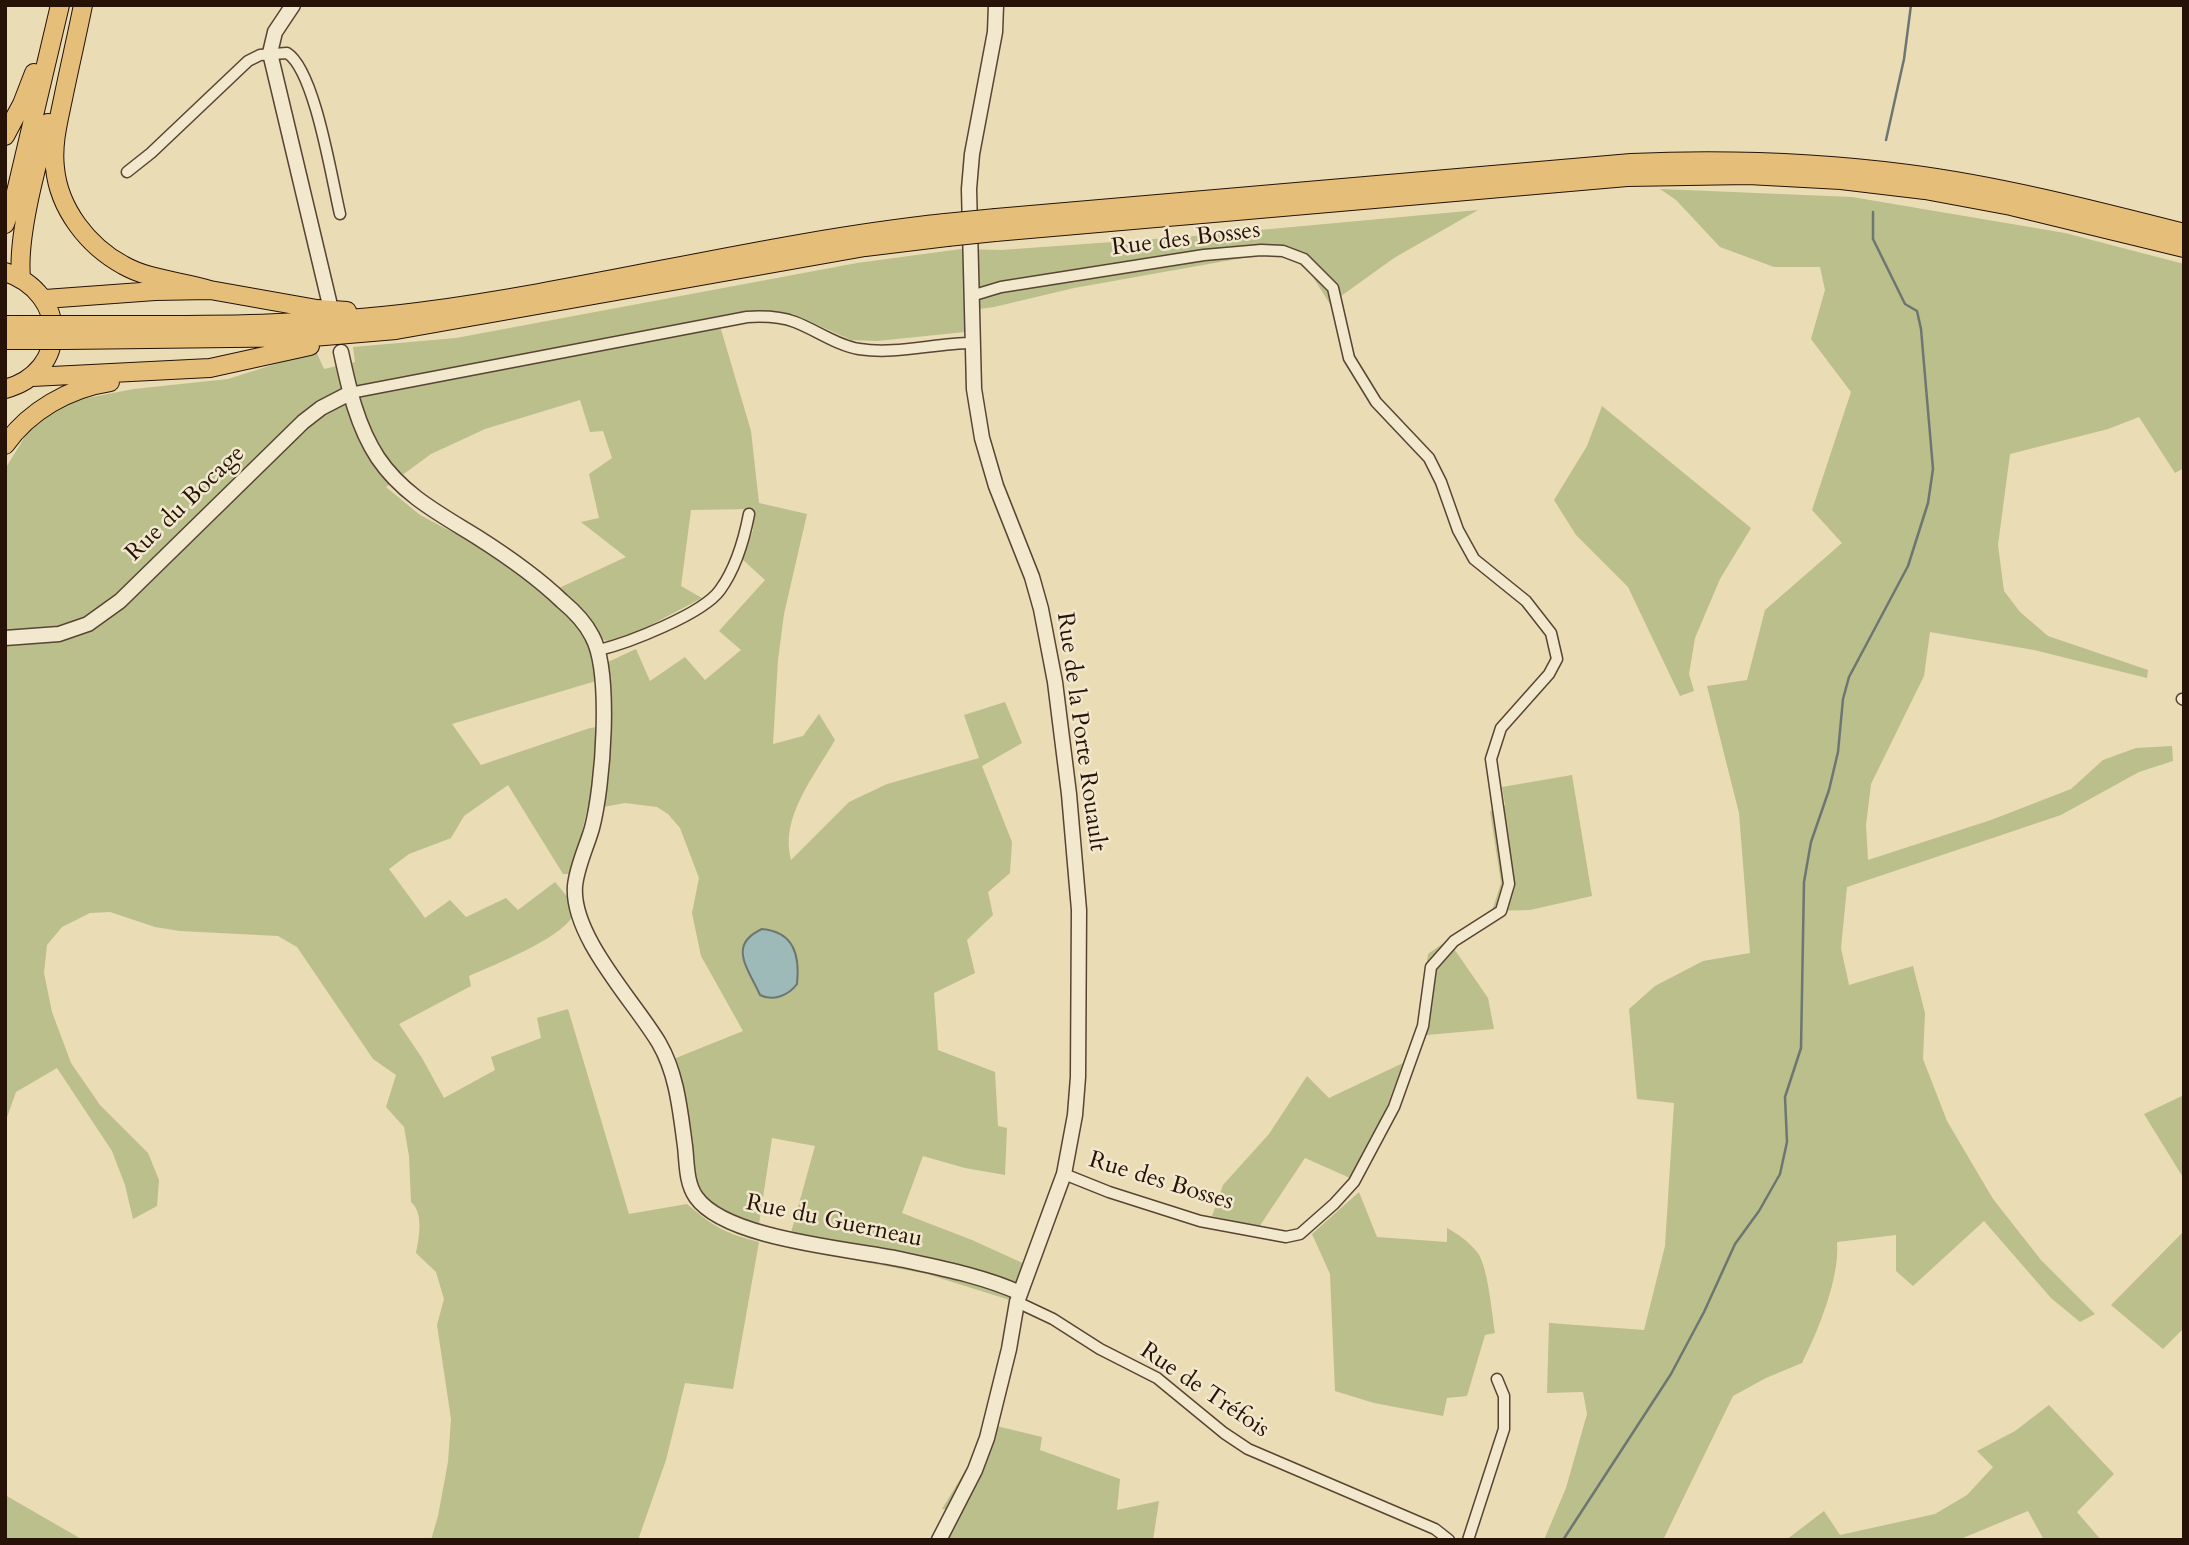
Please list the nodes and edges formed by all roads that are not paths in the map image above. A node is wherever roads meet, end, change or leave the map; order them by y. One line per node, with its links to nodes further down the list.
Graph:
1 (82, 5): 14 (highway); 15 (highway)
2 (293, 5): 5 (street)
3 (996, 5): 16 (street, Rue de la Porte Rouault)
4 (58, 12): 6 (highway); 9 (highway)
5 (270, 53): 7 (street); 8 (street); 18 (street)
6 (5, 136)
7 (127, 172)
8 (340, 214)
9 (5, 224)
10 (995, 226): 11 (highway, bridge); 12 (highway); 13 (highway)
11 (946, 230): 19 (highway); 20 (highway)
12 (2184, 233)
13 (2184, 248)
14 (13, 275): 17 (highway)
15 (210, 290): 17 (highway); 19 (highway)
16 (971, 296): 23 (street, Rue de la Porte Rouault); 33 (street, Rue des Bosses)
17 (45, 299): 26 (highway)
18 (329, 301)
19 (420, 312): 22 (highway)
20 (396, 330): 22 (highway); 25 (highway)
21 (14, 332): 22 (highway, bridge)
22 (67, 332)
23 (972, 343): 28 (street); 33 (street, Rue de la Porte Rouault)
24 (341, 352): 28 (street)
25 (210, 368): 26 (highway); 29 (highway)
26 (32, 377): 27 (highway)
27 (5, 389)
28 (350, 393): 31 (street, Rue du Bocage); 32 (street)
29 (5, 445)
30 (749, 514): 32 (street)
31 (5, 638)
32 (599, 650): 34 (street, Rue du Guerneau)
33 (1064, 1174): 34 (street, Rue de la Porte Rouault)
34 (1019, 1297): 36 (street, Rue de la Porte Rouault); 37 (street, Rue de Tréfois)
35 (1497, 1379): 38 (street)
36 (939, 1540)
37 (1449, 1540)
38 (1468, 1540)

